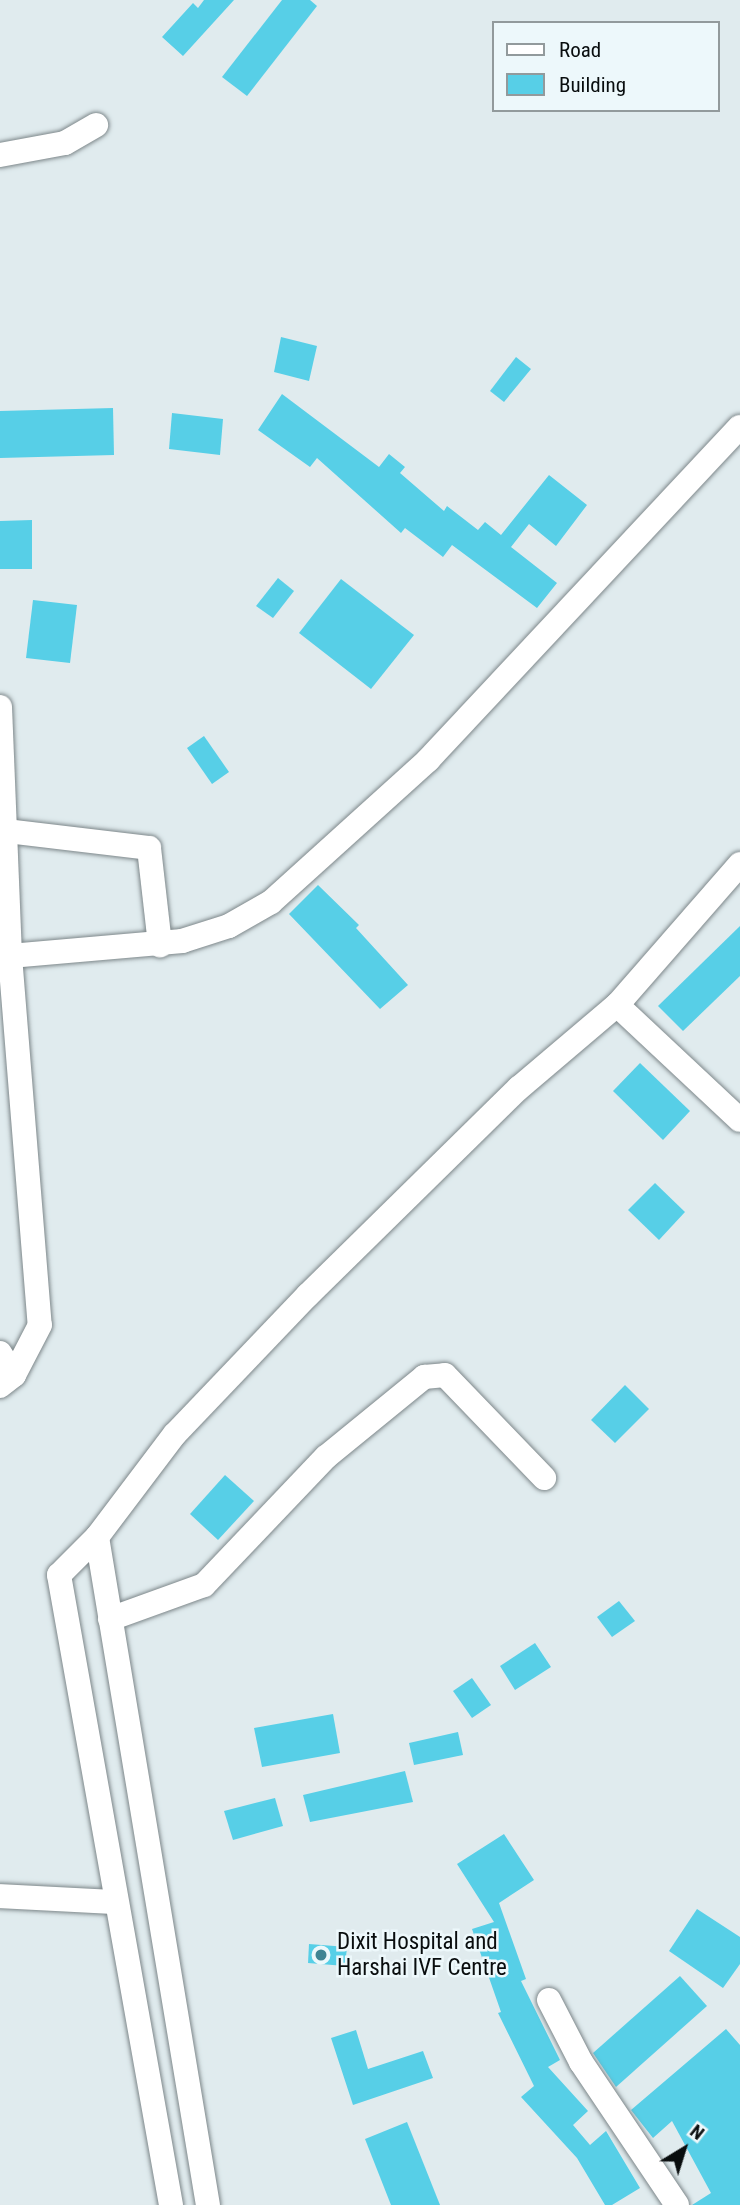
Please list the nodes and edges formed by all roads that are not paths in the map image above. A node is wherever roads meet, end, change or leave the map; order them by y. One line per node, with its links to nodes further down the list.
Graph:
1 (96, 125): 2 (street)
2 (0, 155)
3 (740, 427): 7 (street)
4 (0, 706): 5 (street)
5 (7, 831): 7 (street); 8 (street)
6 (735, 878): 9 (street)
7 (160, 945): 8 (street)
8 (10, 956): 12 (street)
9 (617, 1005): 10 (street); 14 (street)
10 (740, 1121)
11 (0, 1353): 12 (street)
12 (7, 1381)
13 (544, 1478): 15 (street)
14 (97, 1537): 15 (street); 17 (street)
15 (110, 1619): 20 (street)
16 (0, 1896): 17 (street)
17 (116, 1902): 19 (street)
18 (549, 2000): 21 (street)
19 (171, 2205)
20 (208, 2205)
21 (677, 2205)

